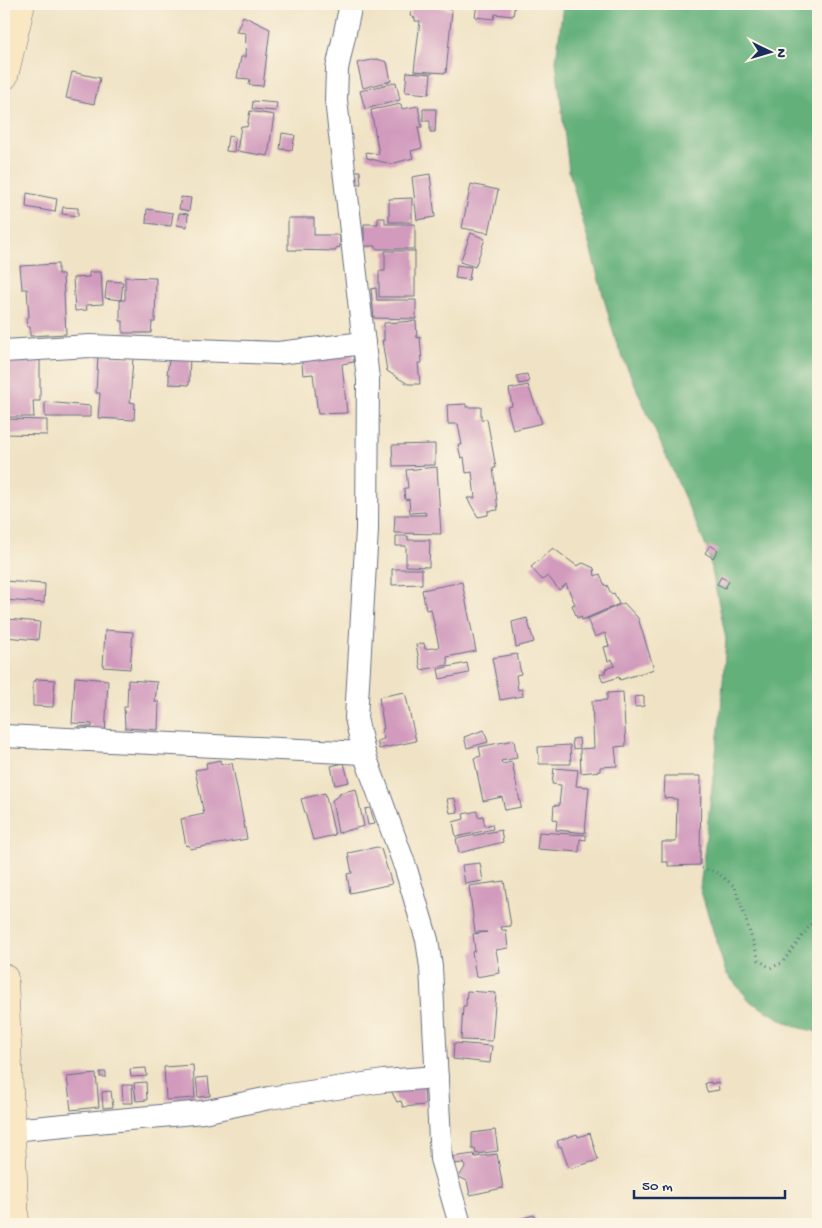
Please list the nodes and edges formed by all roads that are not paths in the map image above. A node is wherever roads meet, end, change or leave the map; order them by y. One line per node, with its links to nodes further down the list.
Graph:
1 (20, 4): 3 (main road)
2 (351, 4): 4 (street)
3 (4, 76)
4 (364, 343): 5 (street); 7 (street)
5 (4, 351)
6 (4, 736): 7 (street)
7 (364, 753): 9 (street)
8 (4, 978): 10 (main road)
9 (437, 1077): 10 (street); 12 (street)
10 (12, 1130): 11 (main road)
11 (15, 1224)
12 (460, 1224)

